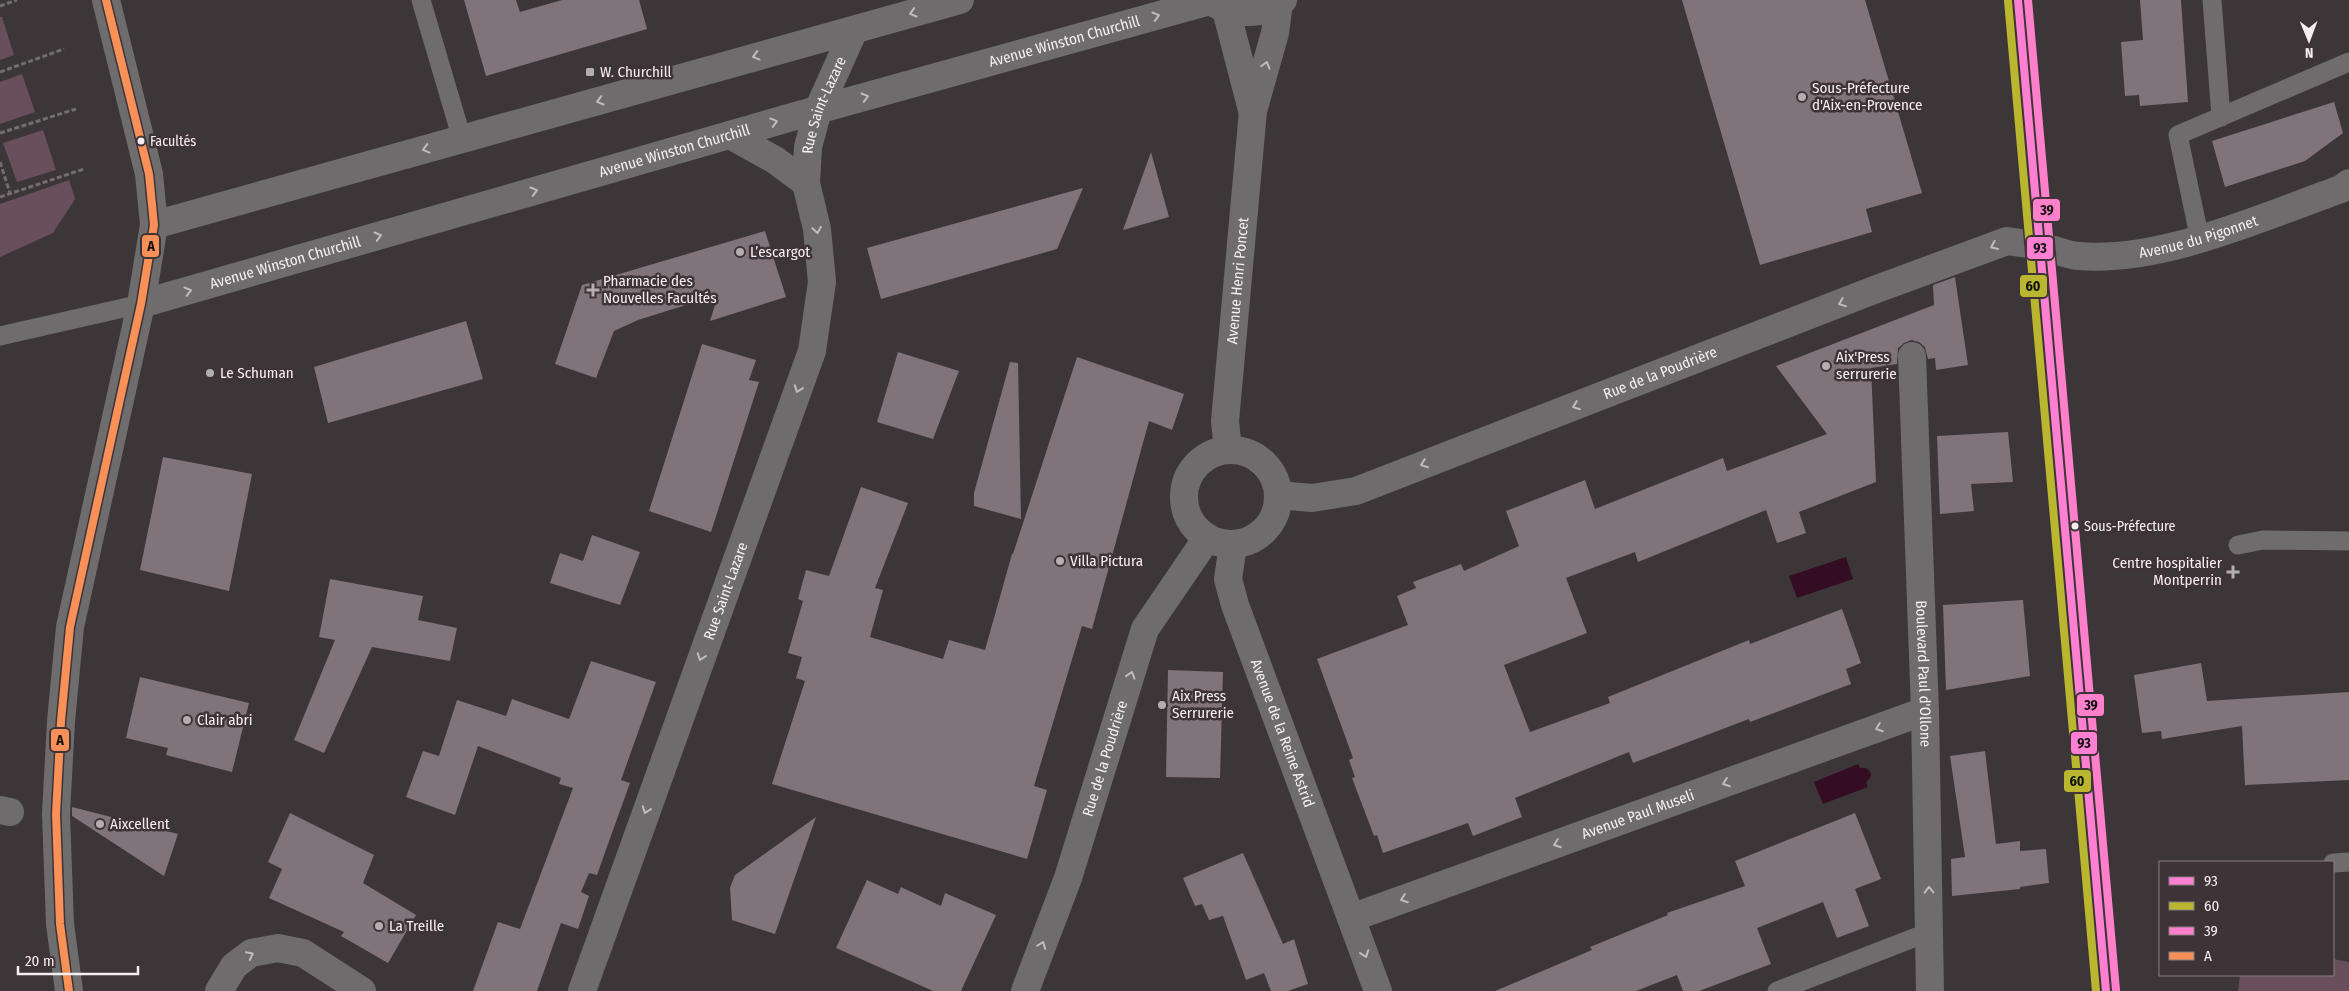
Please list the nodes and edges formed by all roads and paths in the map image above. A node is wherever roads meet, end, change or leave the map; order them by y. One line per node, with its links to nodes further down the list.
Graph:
1 (17, 0): 9 (path)
2 (106, 0): 27 (street)
3 (421, 0): 20 (lane)
4 (960, 0): 10 (street, one-way to 10)
5 (2018, 0): 29 (main road)
6 (2212, 0): 17 (lane)
7 (1281, 1): 8 (street); 16 (street, Avenue Henri Poncet, one-way to 7)
8 (1215, 4): 15 (street, Avenue Winston Churchill, one-way to 8); 16 (street, Avenue Henri Poncet)
9 (0, 6)
10 (854, 30): 15 (street, Rue Saint-Lazare); 20 (street, one-way to 20)
11 (64, 49): 13 (path)
12 (2349, 62): 17 (lane)
13 (0, 72)
14 (76, 109): 18 (path)
15 (818, 110): 19 (street, Avenue Winston Churchill, one-way to 15); 23 (street, Rue Saint-Lazare)
16 (1253, 111): 33 (street, Avenue Henri Poncet)
17 (2222, 116): 28 (lane)
18 (0, 133)
19 (730, 134): 23 (street); 30 (street, Avenue Winston Churchill, one-way to 19)
20 (462, 139): 27 (street, one-way to 27)
21 (0, 162): 25 (path)
22 (84, 168): 25 (path)
23 (806, 183): 47 (street, Rue Saint-Lazare, one-way to 47)
24 (2349, 183): 28 (street, Avenue du Pigonnet)
25 (10, 193): 26 (path)
26 (0, 197)
27 (154, 225): 30 (street)
28 (2200, 240): 29 (street, Avenue du Pigonnet)
29 (2041, 246): 34 (street, Rue de la Poudrière, one-way to 34); 52 (main road)
30 (141, 304): 31 (lane); 44 (street)
31 (0, 336)
32 (1912, 356): 39 (street, Boulevard Paul d'Ollone)
33 (1228, 450): 34 (street); 35 (street)
34 (1278, 495): 37 (street)
35 (1207, 538): 37 (street); 48 (street, Rue de la Poudrière, one-way to 35)
36 (2349, 541): 38 (lane)
37 (1233, 545): 42 (street, Avenue de la Reine Astrid)
38 (2238, 545)
39 (1925, 712): 42 (street, Avenue Paul Museli, one-way to 42); 43 (street, Boulevard Paul d'Ollone, one-way to 39)
40 (2349, 862): 41 (lane)
41 (2334, 863)
42 (1351, 918): 49 (street, Avenue de la Reine Astrid, one-way to 49)
43 (1929, 932): 50 (lane); 51 (street, Boulevard Paul d'Ollone)
44 (69, 991)
45 (219, 991): 46 (street, one-way to 46)
46 (362, 991)
47 (582, 991)
48 (1025, 991)
49 (1378, 991)
50 (1777, 991)
51 (1930, 991)
52 (2106, 991)

